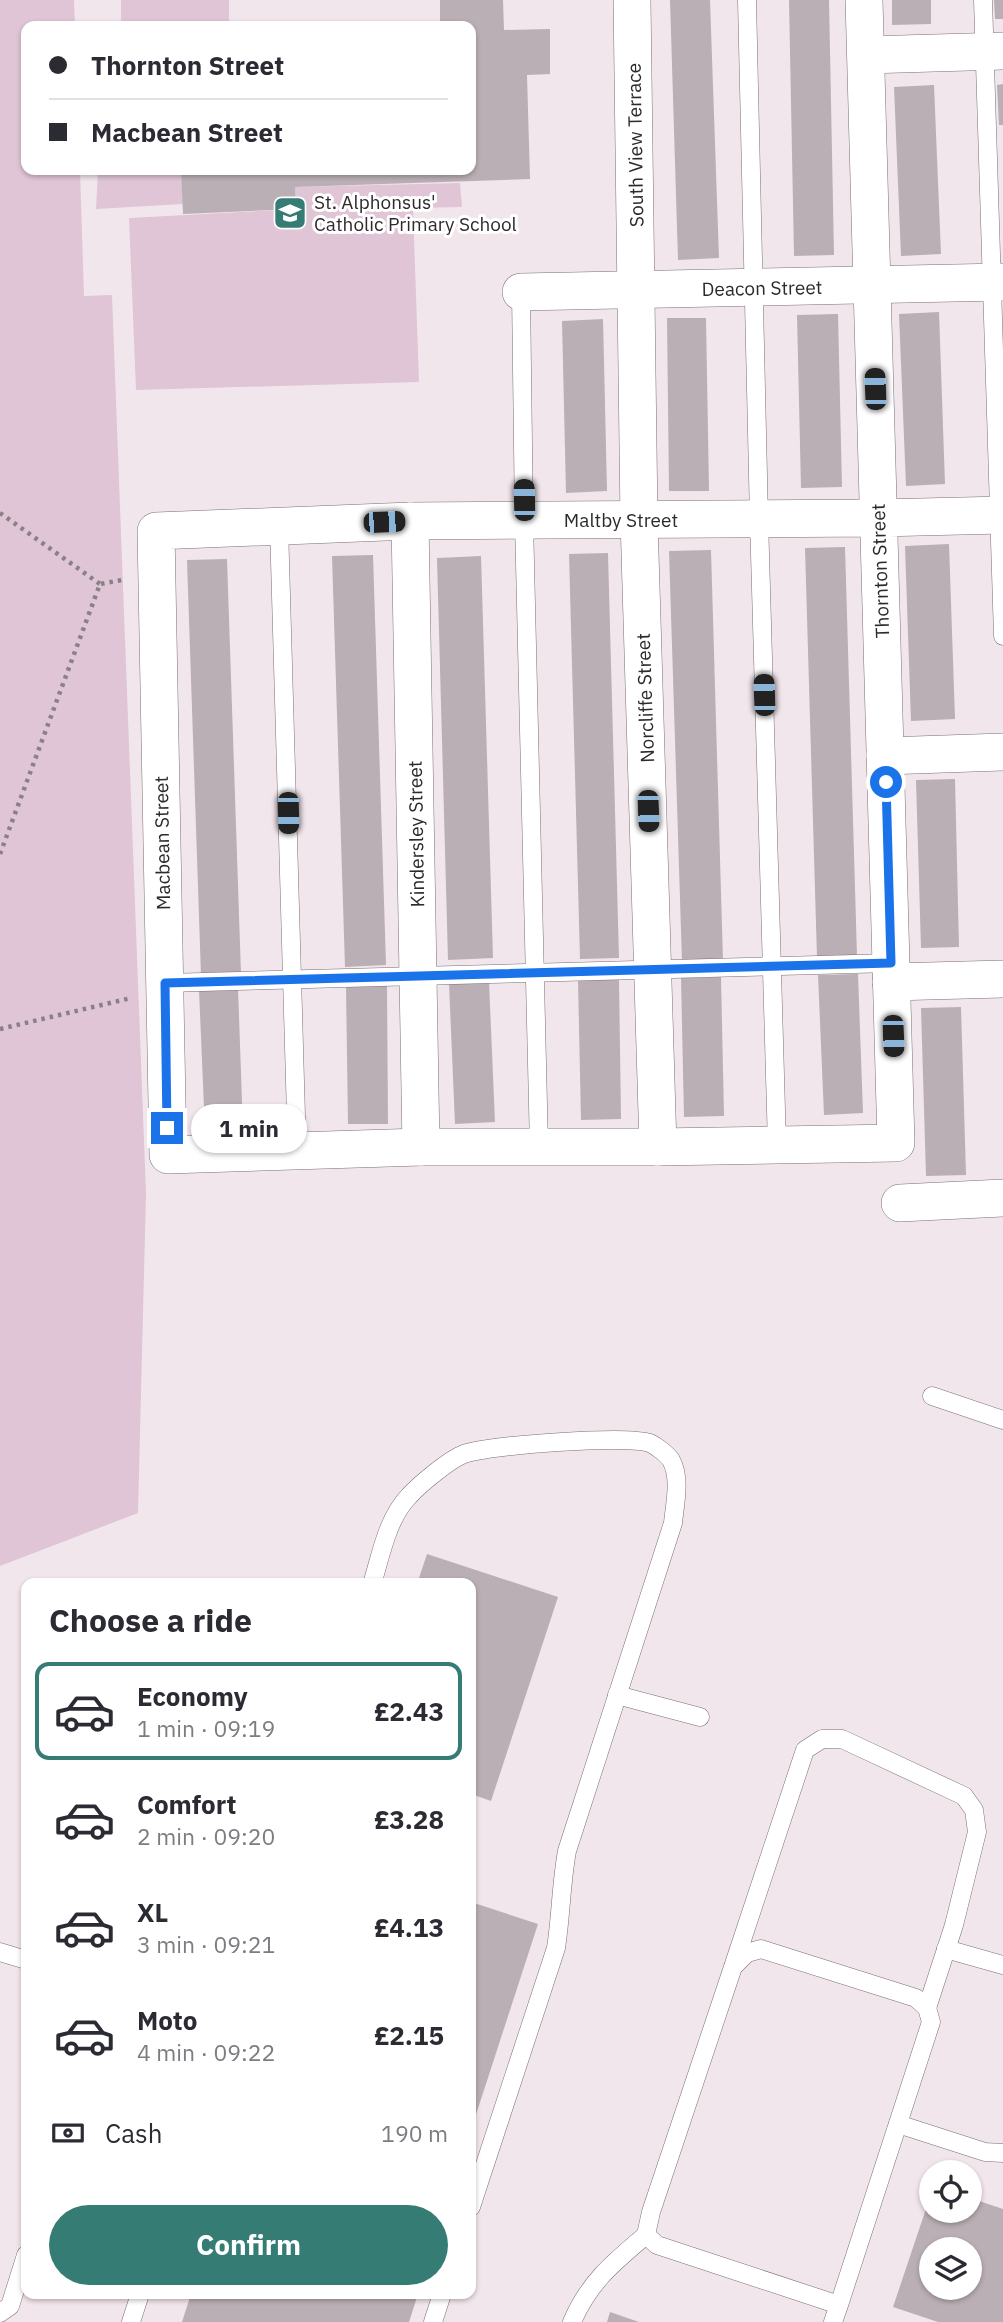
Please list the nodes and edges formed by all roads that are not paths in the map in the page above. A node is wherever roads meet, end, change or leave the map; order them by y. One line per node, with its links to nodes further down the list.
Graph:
1 (632, 0): 11 (street, South View Terrace)
2 (747, 0): 10 (lane)
3 (864, 0): 6 (street, Thornton Street)
4 (983, 0): 5 (lane)
5 (993, 51): 6 (street); 7 (lane)
6 (866, 55): 9 (street, Thornton Street)
7 (995, 175): 8 (lane)
8 (997, 282): 9 (street, Deacon Street); 13 (lane)
9 (872, 286): 10 (street, Deacon Street); 15 (street, Thornton Street)
10 (755, 288): 11 (street, Deacon Street); 16 (lane)
11 (637, 291): 12 (street, Deacon Street); 17 (street, Norcliffe Street)
12 (520, 292): 18 (lane)
13 (999, 405): 14 (lane)
14 (1001, 515): 15 (street, Maltby Street); 22 (lane)
15 (879, 518): 16 (street, Maltby Street); 24 (street, Thornton Street)
16 (759, 519): 17 (street, Maltby Street); 25 (lane)
17 (639, 520): 18 (street, Maltby Street); 26 (street, Norcliffe Street)
18 (524, 521): 19 (street, Maltby Street); 27 (lane)
19 (410, 522): 20 (street, Maltby Street); 29 (street, Kindersley Street)
20 (279, 526): 21 (street, Maltby Street); 30 (lane)
21 (156, 531): 32 (street, Macbean Street)
22 (1003, 636)
23 (1003, 752): 24 (street)
24 (885, 756): 28 (street, Thornton Street)
25 (772, 966): 26 (lane); 28 (lane); 33 (lane)
26 (653, 969): 27 (lane); 36 (street, Norcliffe Street)
27 (535, 973): 29 (lane); 35 (lane)
28 (891, 973): 31 (street); 33 (street, Thornton Street)
29 (418, 976): 30 (lane); 34 (street, Kindersley Street)
30 (292, 979): 32 (lane); 37 (lane)
31 (1003, 979)
32 (165, 986): 37 (street, Macbean Street)
33 (777, 1145): 36 (street)
34 (421, 1147): 35 (street); 37 (street)
35 (539, 1147): 36 (street)
36 (658, 1147)
37 (298, 1151)
38 (1003, 1198): 39 (street)
39 (900, 1203)
40 (932, 1396): 41 (lane)
41 (1003, 1420)
42 (374, 1578): 43 (lane)
43 (617, 1695): 44 (lane); 53 (lane)
44 (699, 1717)
45 (946, 1949): 48 (lane); 49 (lane); 50 (lane)
46 (0, 1952): 47 (lane)
47 (21, 1958)
48 (1003, 1965)
49 (733, 1967): 50 (lane); 54 (lane)
50 (927, 2008): 51 (lane)
51 (898, 2124): 52 (lane); 59 (lane)
52 (1003, 2153)
53 (476, 2192)
54 (646, 2235): 59 (lane); 62 (lane)
55 (21, 2271): 58 (lane)
56 (139, 2299): 60 (lane)
57 (440, 2299): 61 (lane)
58 (0, 2313)
59 (836, 2314)
60 (131, 2322)
61 (433, 2322)
62 (572, 2322)

